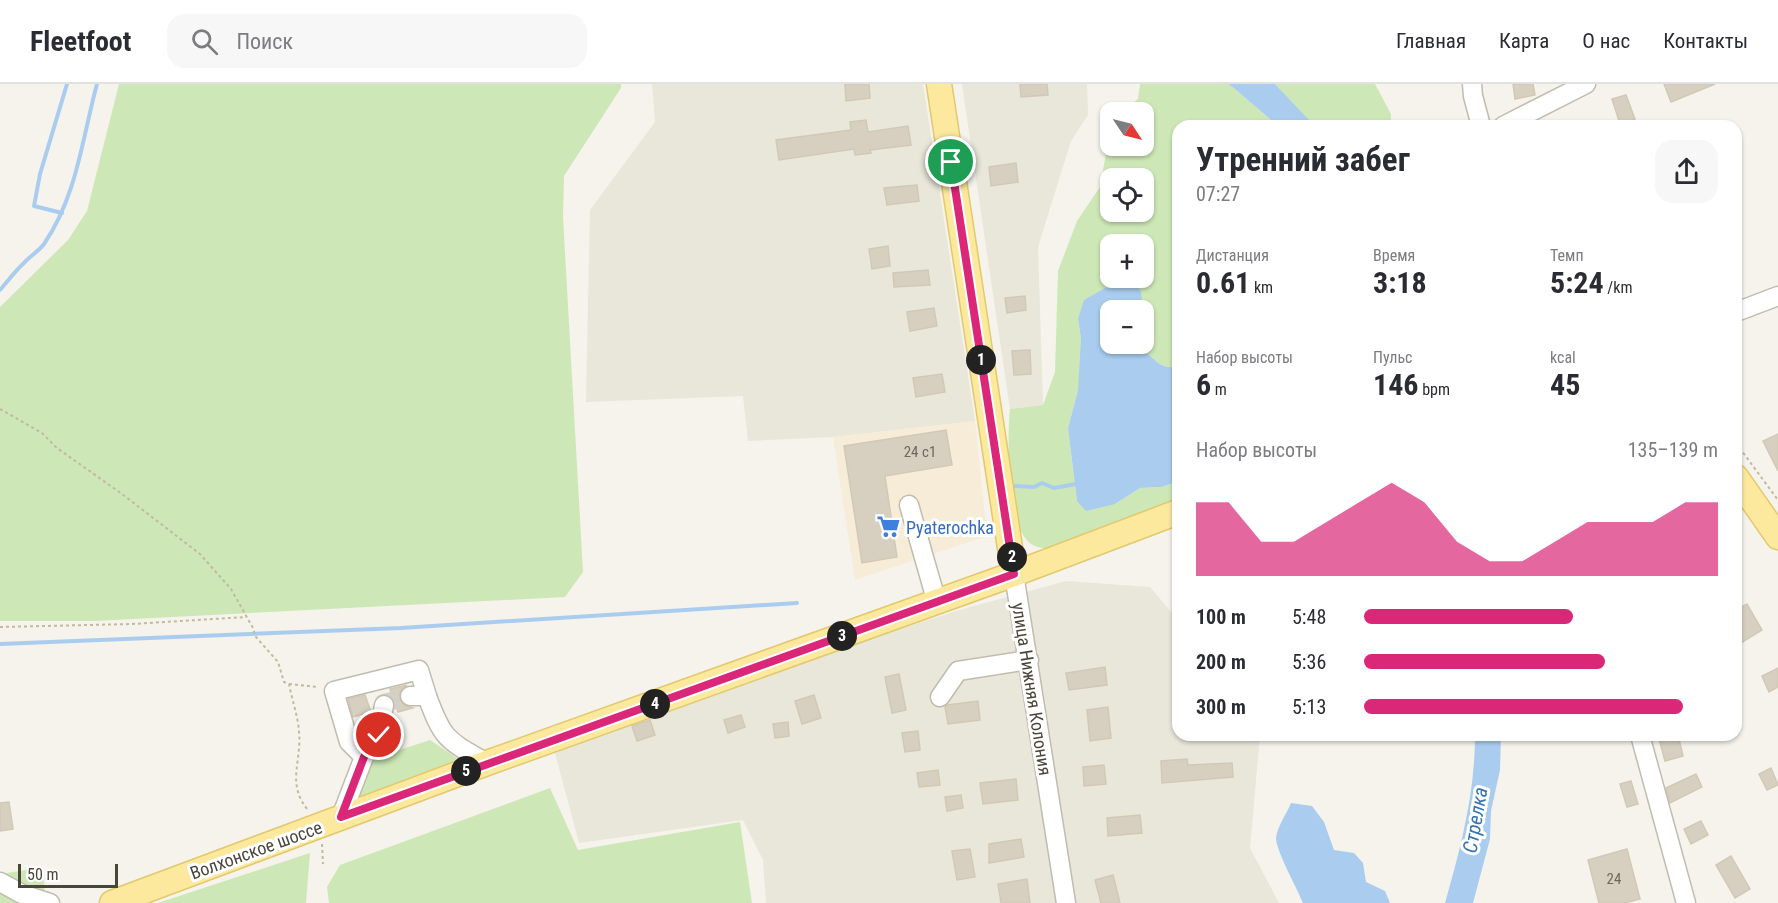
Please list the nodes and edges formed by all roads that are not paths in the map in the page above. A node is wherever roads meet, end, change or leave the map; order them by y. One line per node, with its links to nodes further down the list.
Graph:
1 (939, 84): 12 (main road, улица Нижняя Колония)
2 (1472, 84): 4 (street)
3 (1586, 84): 5 (street)
4 (1479, 120)
5 (1515, 120)
6 (1778, 296): 7 (street)
7 (1742, 310)
8 (1742, 493): 11 (main road)
9 (909, 505): 13 (street)
10 (1172, 515): 12 (main road, Волхонское шоссе)
11 (1778, 537)
12 (1014, 574): 13 (main road, Волхонское шоссе); 14 (street, улица Нижняя Колония)
13 (937, 603): 19 (main road, Волхонское шоссе)
14 (1029, 660): 16 (street); 24 (street, улица Нижняя Колония)
15 (377, 680): 18 (street); 18 (street); 19 (street)
16 (940, 696)
17 (1642, 741): 25 (street)
18 (364, 757): 20 (street)
19 (487, 763): 20 (main road, Волхонское шоссе)
20 (332, 821): 23 (main road, Волхонское шоссе)
21 (0, 882): 22 (street)
22 (50, 903)
23 (112, 903)
24 (1066, 903)
25 (1686, 903)

